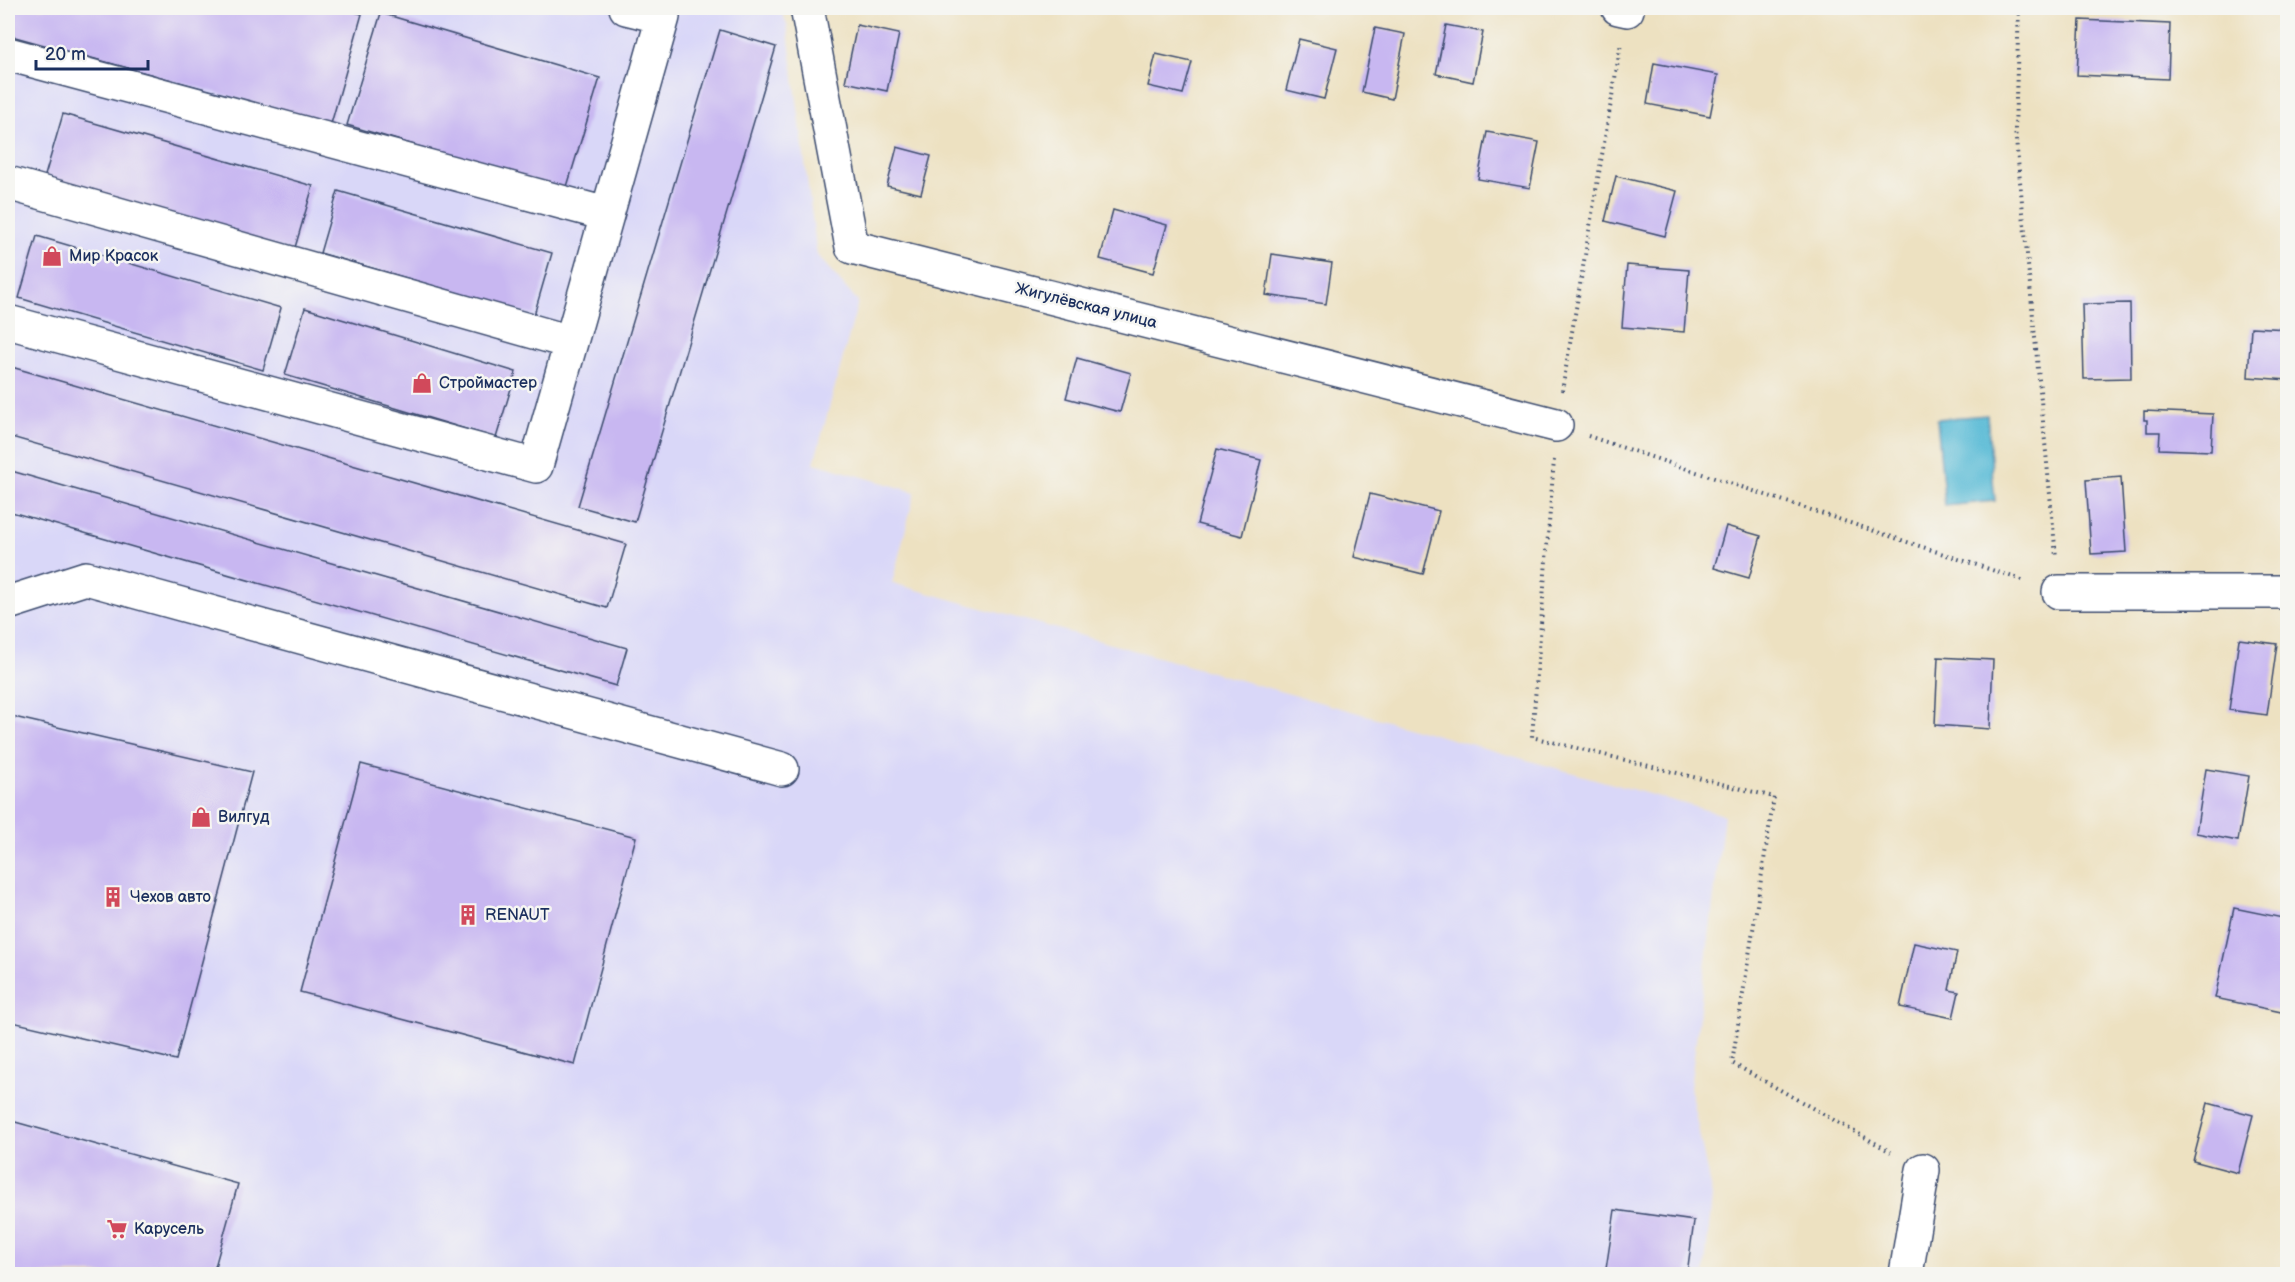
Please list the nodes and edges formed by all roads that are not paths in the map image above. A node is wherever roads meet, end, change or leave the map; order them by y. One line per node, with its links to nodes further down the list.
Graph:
1 (626, 8): 5 (street)
2 (807, 8): 8 (street, Жигулёвская улица)
3 (8, 54): 5 (street)
4 (8, 183): 7 (street)
5 (606, 214): 7 (street)
6 (8, 322): 7 (street)
7 (570, 342)
8 (1556, 425)
9 (2059, 592): 10 (street)
10 (2288, 592)
11 (8, 603): 12 (street)
12 (782, 769)
13 (1923, 1170): 14 (street)
14 (1906, 1275)

